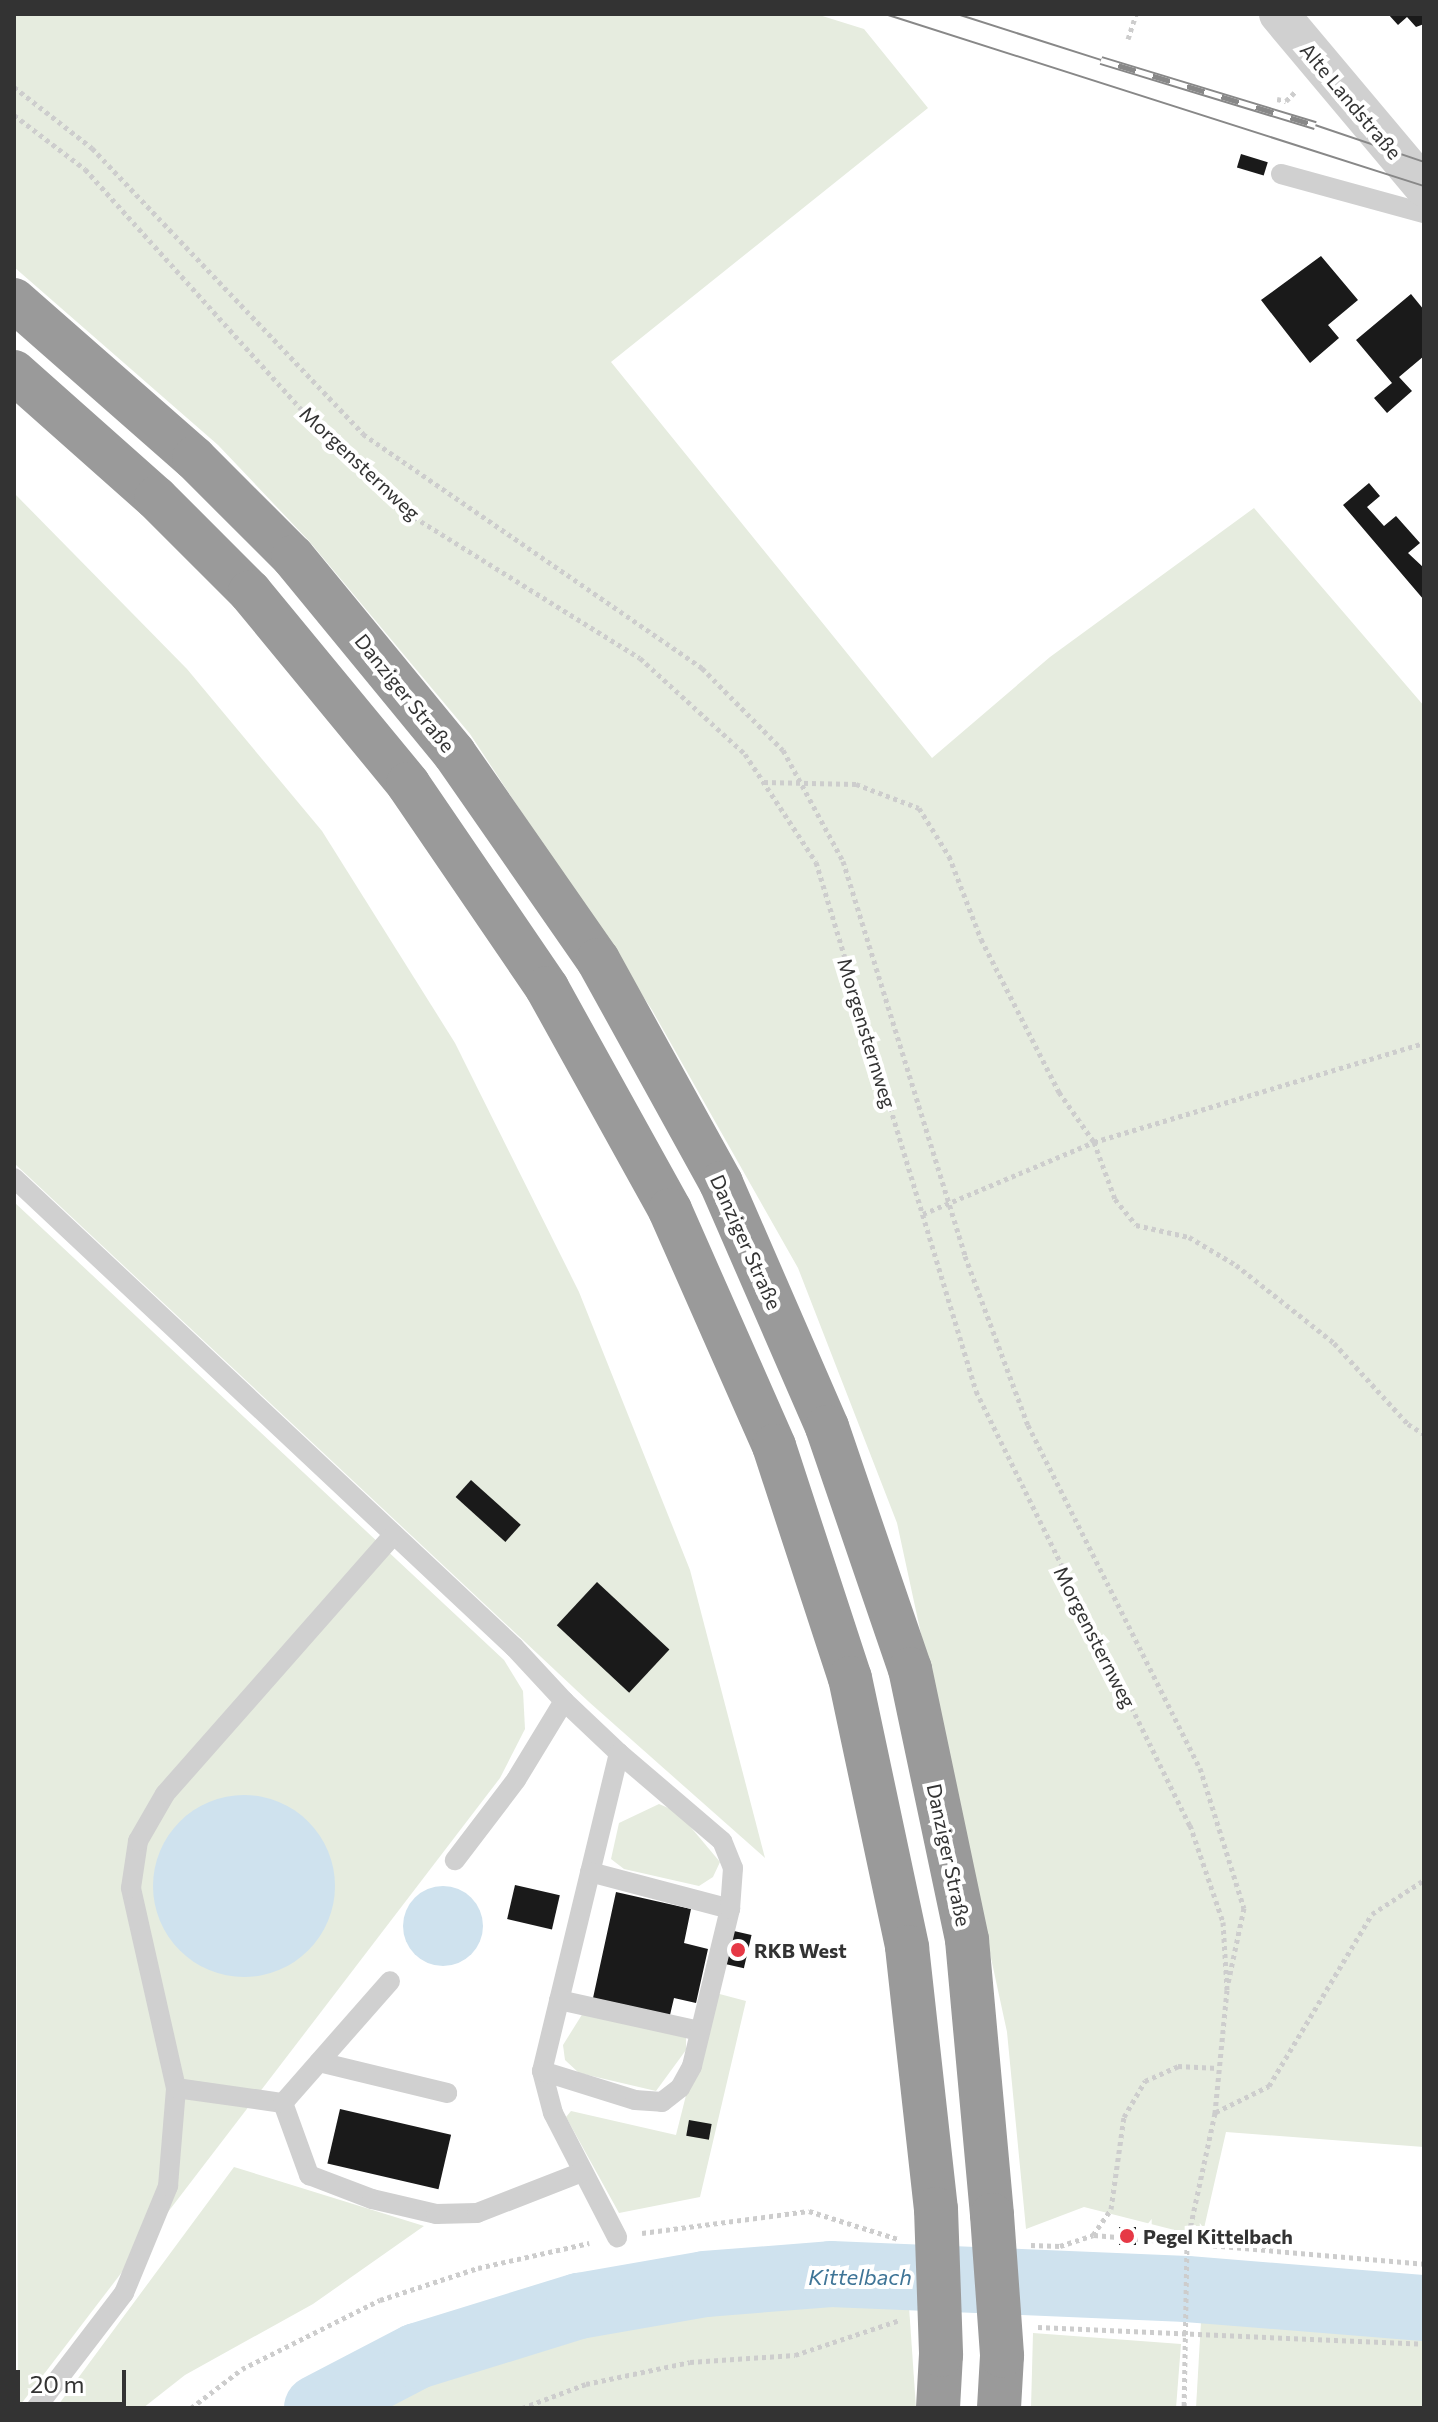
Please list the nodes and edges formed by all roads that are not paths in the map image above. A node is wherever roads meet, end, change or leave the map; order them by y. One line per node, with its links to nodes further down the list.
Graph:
1 (1279, 14): 3 (street, Alte Landstraße)
2 (1281, 174): 4 (lane)
3 (1424, 187)
4 (1424, 213)
5 (14, 300): 26 (highway, Danziger Straße, bridge)
6 (14, 372): 25 (highway, bridge)
7 (14, 1178): 8 (lane)
8 (394, 1534): 9 (lane); 19 (lane)
9 (564, 1701): 10 (lane); 11 (lane)
10 (619, 1753): 12 (lane); 13 (lane)
11 (455, 1860)
12 (590, 1872): 13 (lane); 15 (lane)
13 (730, 1909): 16 (lane)
14 (390, 1981): 17 (lane)
15 (559, 2000): 16 (lane); 18 (lane)
16 (700, 2031): 18 (lane)
17 (319, 2062): 20 (lane); 21 (lane)
18 (542, 2071): 22 (lane)
19 (176, 2088): 21 (lane); 24 (lane)
20 (447, 2093)
21 (283, 2103): 22 (lane)
22 (582, 2172): 23 (lane)
23 (617, 2237)
24 (36, 2408)
25 (938, 2408)
26 (999, 2408)

